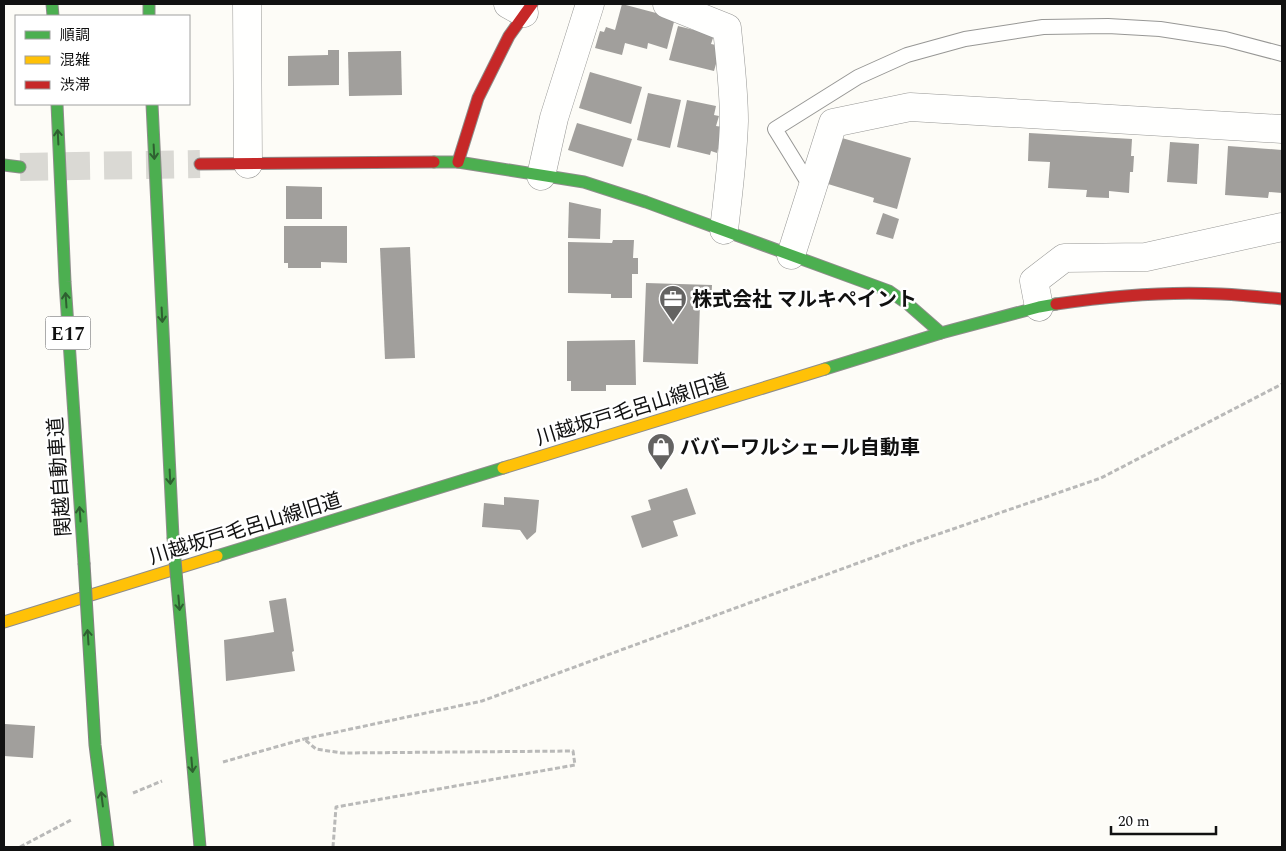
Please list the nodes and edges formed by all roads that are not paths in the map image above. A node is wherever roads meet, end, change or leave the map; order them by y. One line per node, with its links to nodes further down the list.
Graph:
1 (247, 4): 11 (street)
2 (590, 4): 14 (street)
3 (667, 4): 17 (street)
4 (521, 7): 9 (main road)
5 (1282, 54): 15 (lane)
6 (57, 105): 23 (main road, 関越自動車道 / E17, one-way to 6, bridge)
7 (152, 105): 24 (main road, one-way to 24, bridge)
8 (1282, 129): 15 (street)
9 (458, 162): 11 (main road); 14 (main road)
10 (200, 164): 11 (main road)
11 (248, 164)
12 (4, 165): 13 (main road)
13 (20, 166)
14 (542, 176): 17 (main road)
15 (812, 189): 18 (street)
16 (1282, 227): 20 (street)
17 (724, 230): 18 (main road)
18 (791, 254): 21 (main road)
19 (1282, 298): 20 (main road, 川越坂戸毛呂山線旧道)
20 (1038, 308): 21 (main road, 川越坂戸毛呂山線旧道)
21 (941, 333): 22 (main road, 川越坂戸毛呂山線旧道)
22 (4, 622)
23 (108, 847)
24 (200, 847)

